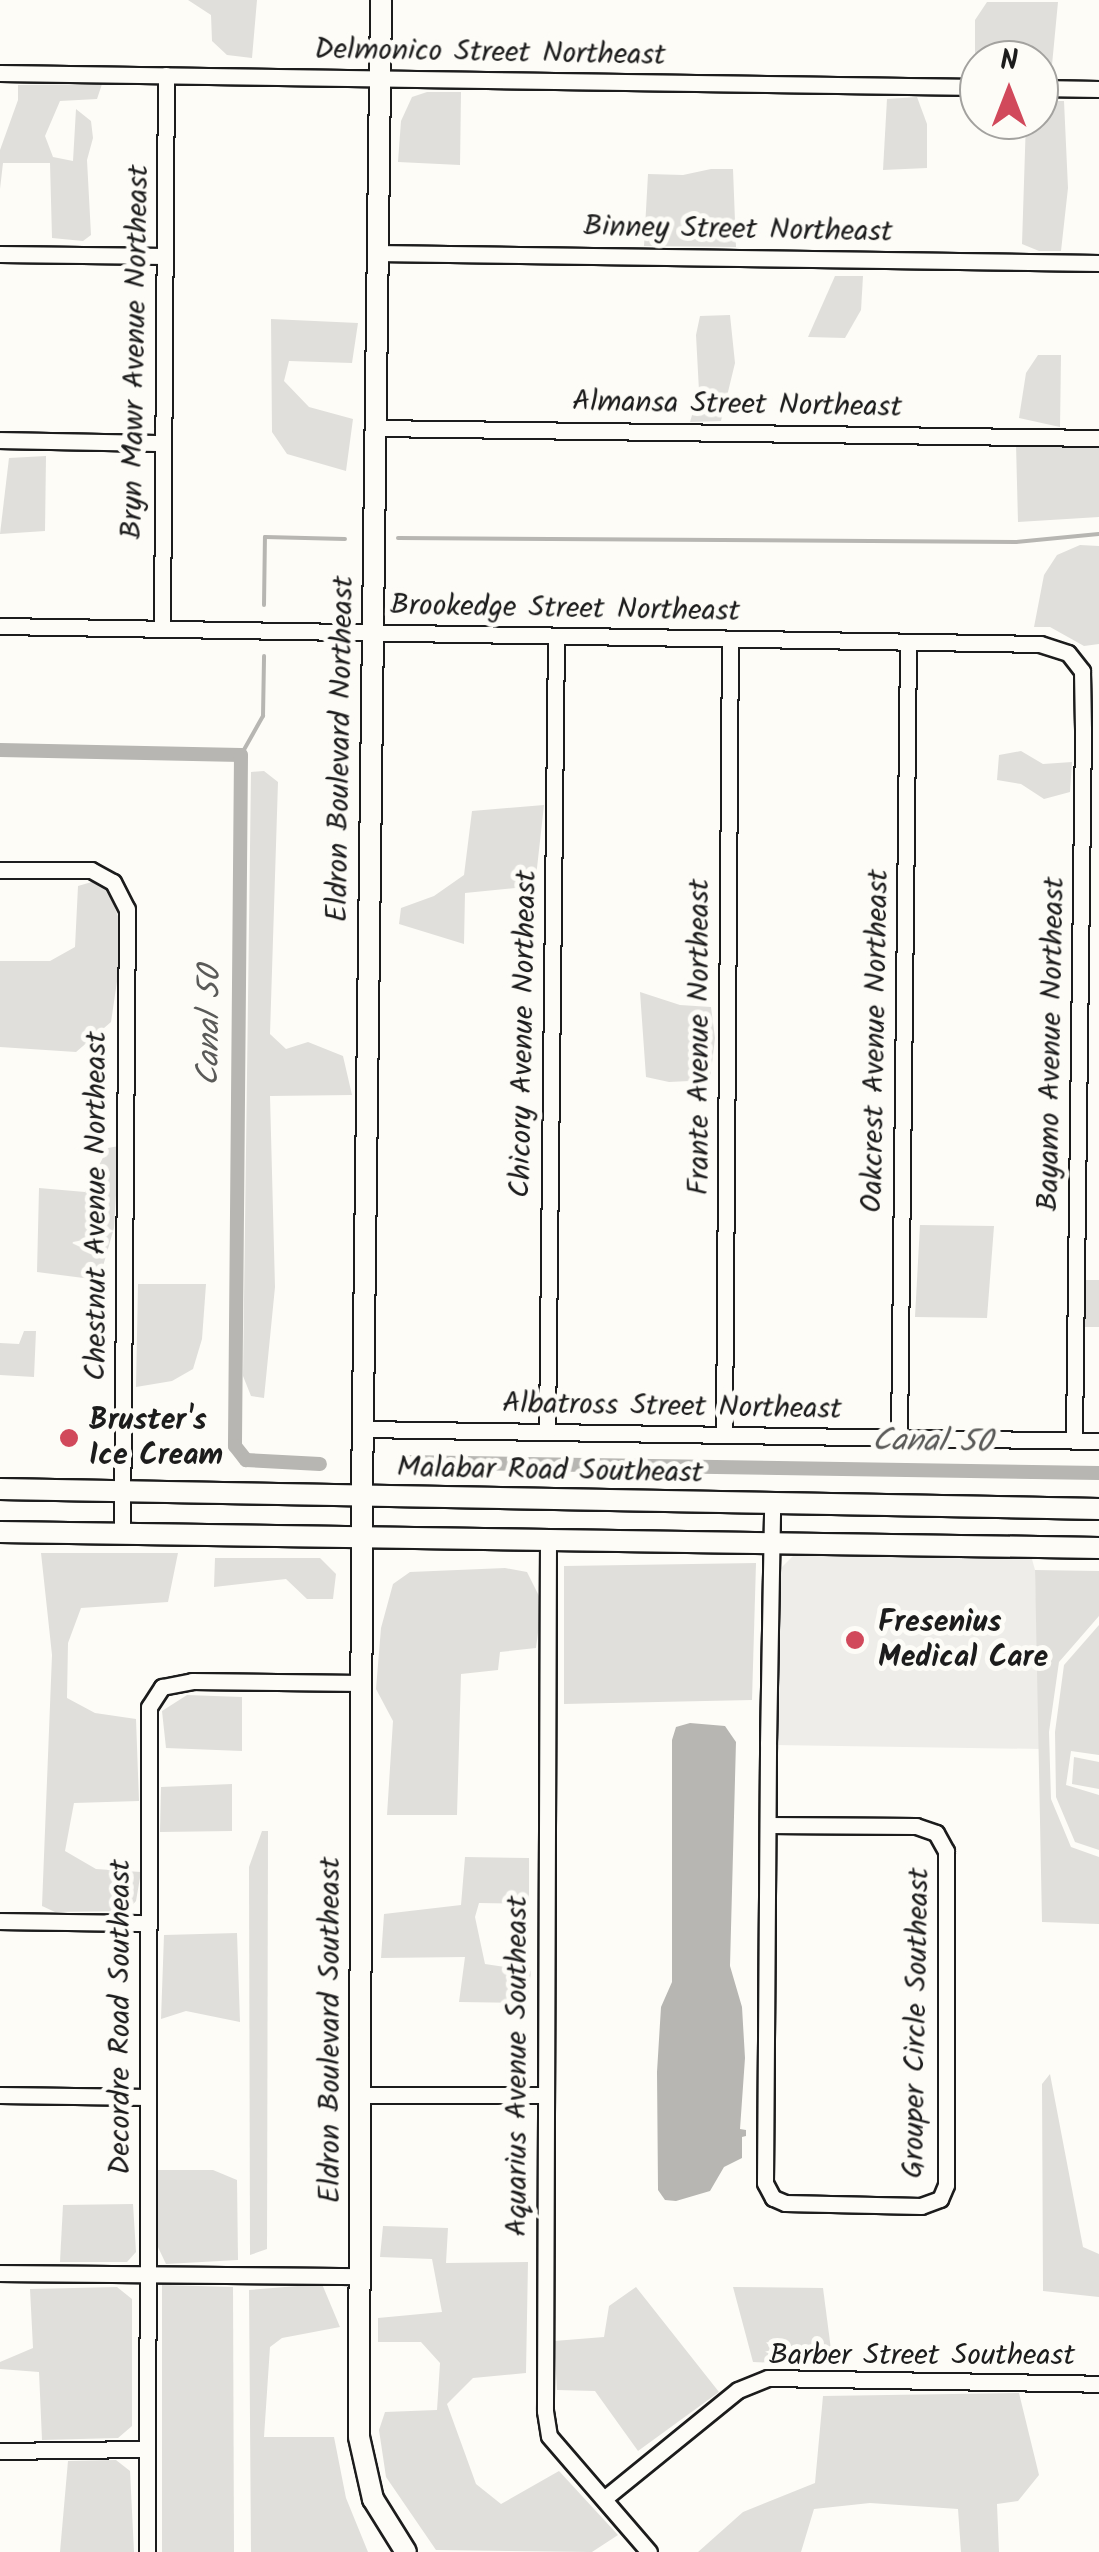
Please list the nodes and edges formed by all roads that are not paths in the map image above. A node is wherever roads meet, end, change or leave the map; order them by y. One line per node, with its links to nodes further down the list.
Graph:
1 (380, 0): 4 (street, Eldron Boulevard Northeast)
2 (0, 72): 3 (street, Delmonico Street Northeast)
3 (166, 76): 4 (street, Delmonico Street Northeast); 10 (street, Bryn Mawr Avenue Northeast)
4 (379, 79): 5 (street, Delmonico Street Northeast); 8 (street, Eldron Boulevard Northeast)
5 (959, 87)
6 (1059, 88): 7 (street)
7 (1099, 88)
8 (376, 253): 11 (street, Binney Street Northeast); 12 (street, Eldron Boulevard Northeast)
9 (0, 254): 10 (street)
10 (165, 256): 15 (street, Bryn Mawr Avenue Northeast)
11 (1099, 263)
12 (374, 428): 13 (street, Almansa Street Northeast); 18 (street, Eldron Boulevard Northeast)
13 (1099, 438)
14 (0, 440): 15 (street)
15 (162, 443): 17 (street, Bryn Mawr Avenue Northeast)
16 (0, 626): 17 (street, Brookedge Street Northeast)
17 (162, 628): 18 (street, Brookedge Street Northeast)
18 (372, 632): 19 (street, Brookedge Street Northeast); 25 (street, Eldron Boulevard Northeast)
19 (556, 637): 20 (street, Brookedge Street Northeast); 26 (street, Chicory Avenue Northeast)
20 (730, 639): 21 (street, Brookedge Street Northeast); 27 (street, Frante Avenue Northeast)
21 (908, 644): 22 (street, Brookedge Street Northeast); 28 (street, Oakcrest Avenue Northeast)
22 (1068, 653): 23 (street, Bayamo Avenue Northeast)
23 (1091, 728): 29 (street, Bayamo Avenue Northeast)
24 (0, 870): 32 (street, Chestnut Avenue Northeast)
25 (363, 1428): 26 (street, Albatross Street Northeast); 33 (street, Eldron Boulevard Northeast)
26 (546, 1431): 27 (street, Albatross Street Northeast)
27 (724, 1434): 28 (street, Albatross Street Northeast)
28 (899, 1439): 29 (street, Albatross Street Northeast)
29 (1074, 1440): 30 (street, Albatross Street Northeast)
30 (1099, 1441)
31 (0, 1489): 32 (street, Malabar Road Southeast)
32 (122, 1492): 33 (street, Malabar Road Southeast); 37 (street, Chestnut Avenue Northeast)
33 (362, 1498): 34 (street, Malabar Road Southeast); 39 (street, Eldron Boulevard Southeast)
34 (772, 1504): 35 (street, Malabar Road Southeast); 41 (street, Grouper Circle Southeast)
35 (1098, 1509)
36 (0, 1532): 37 (street)
37 (122, 1534): 39 (street)
38 (1099, 1536): 42 (street)
39 (362, 1538): 40 (street); 44 (street, Eldron Boulevard Southeast)
40 (548, 1543): 41 (street); 50 (street, Aquarius Avenue Southeast)
41 (771, 1546): 42 (street); 45 (street, Grouper Circle Southeast)
42 (966, 1548): 43 (street)
43 (1099, 1548)
44 (362, 1683): 47 (street, Decordre Road Southeast); 49 (street, Eldron Boulevard Southeast)
45 (768, 1825): 45 (street, Grouper Circle Southeast)
46 (0, 1920): 47 (street)
47 (147, 1923): 51 (street, Decordre Road Southeast)
48 (0, 2095): 51 (street)
49 (360, 2095): 50 (street); 54 (street, Eldron Boulevard Southeast)
50 (544, 2095): 58 (street, Aquarius Avenue Southeast)
51 (148, 2097): 53 (street, Decordre Road Southeast)
52 (0, 2273): 53 (street)
53 (148, 2274): 54 (street); 56 (street, Decordre Road Southeast)
54 (361, 2276): 60 (street, Eldron Boulevard Southeast)
55 (1099, 2384): 58 (street, Barber Street Southeast)
56 (147, 2449): 57 (street); 59 (street, Decordre Road Southeast)
57 (0, 2451)
58 (606, 2498): 61 (street, Aquarius Avenue Southeast)
59 (148, 2552)
60 (406, 2552)
61 (649, 2552)

